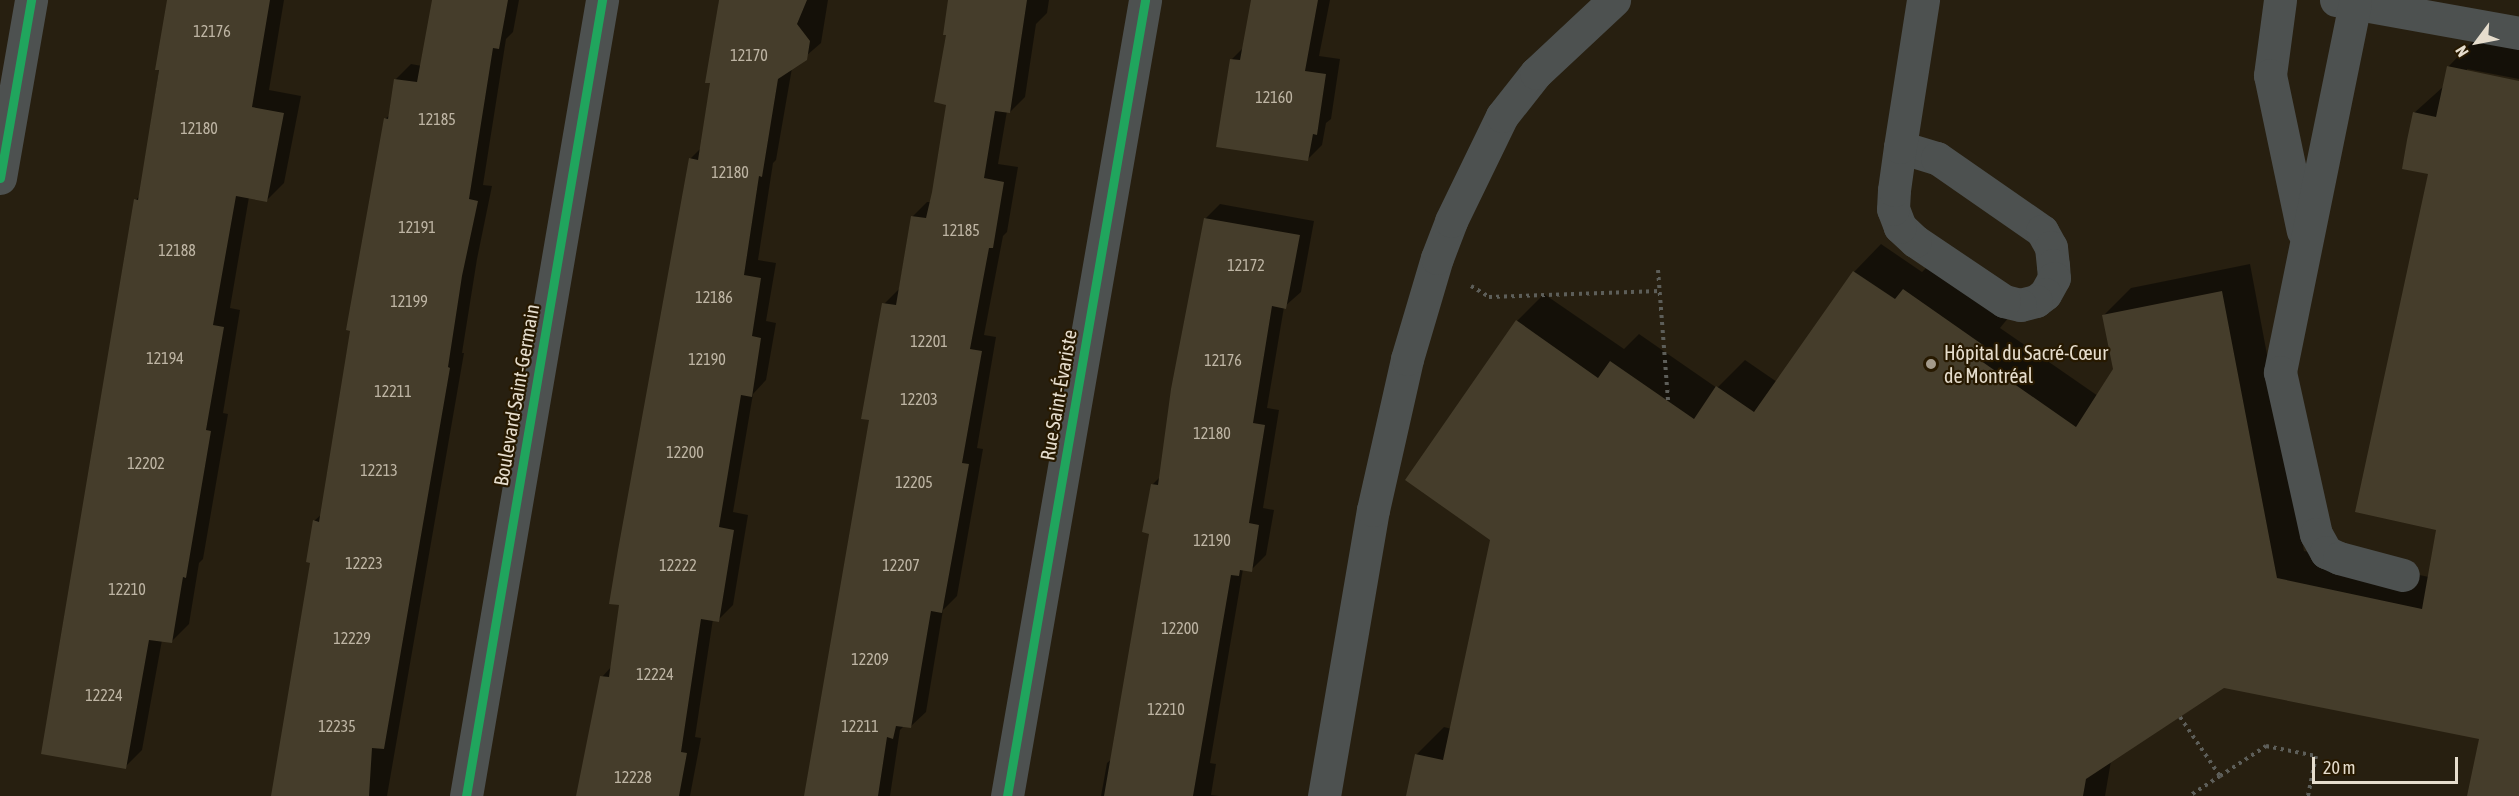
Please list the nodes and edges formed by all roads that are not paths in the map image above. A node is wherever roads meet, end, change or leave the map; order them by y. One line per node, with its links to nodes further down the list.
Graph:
1 (31, 0): 10 (street)
2 (602, 0): 13 (street, Boulevard Saint-Germain)
3 (1145, 0): 14 (street, Rue Saint-Évariste)
4 (1614, 0): 15 (street)
5 (1923, 0): 9 (street)
6 (2280, 0): 11 (street)
7 (2345, 2): 8 (street); 11 (street)
8 (2519, 33)
9 (1900, 147): 9 (street)
10 (0, 178)
11 (2306, 244): 12 (street)
12 (2403, 575)
13 (466, 796)
14 (1007, 796)
15 (1324, 796)

